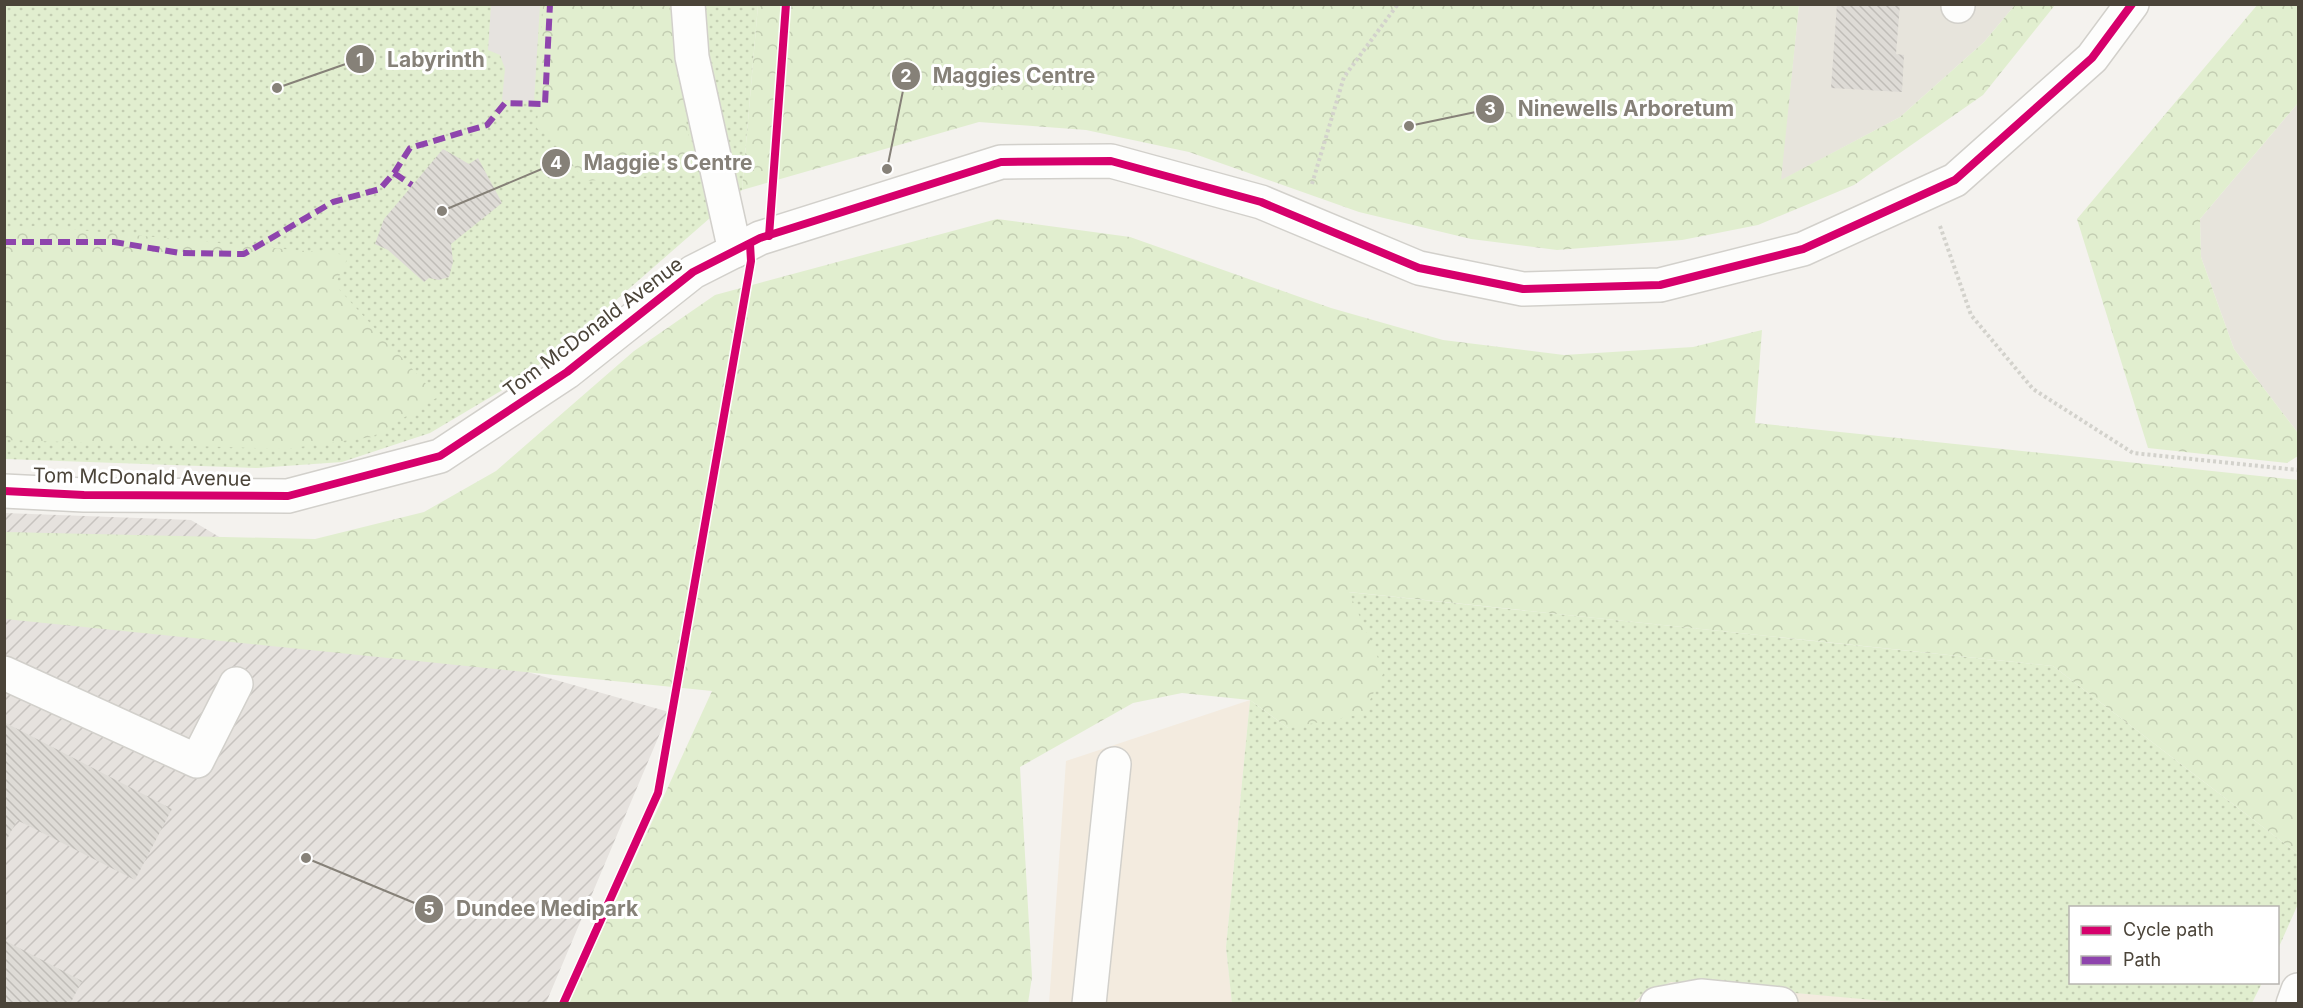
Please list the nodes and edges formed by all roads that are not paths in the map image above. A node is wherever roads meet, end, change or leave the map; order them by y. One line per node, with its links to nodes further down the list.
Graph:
1 (688, 4): 3 (street)
2 (2132, 4): 3 (street, Tom McDonald Avenue)
3 (735, 251): 4 (street, Tom McDonald Avenue)
4 (4, 491)
5 (4, 673): 6 (street)
6 (236, 684)
7 (1114, 764): 9 (street)
8 (2298, 990): 12 (street)
9 (1089, 1004)
10 (1657, 1004): 11 (street)
11 (1780, 1004)
12 (2293, 1004)

